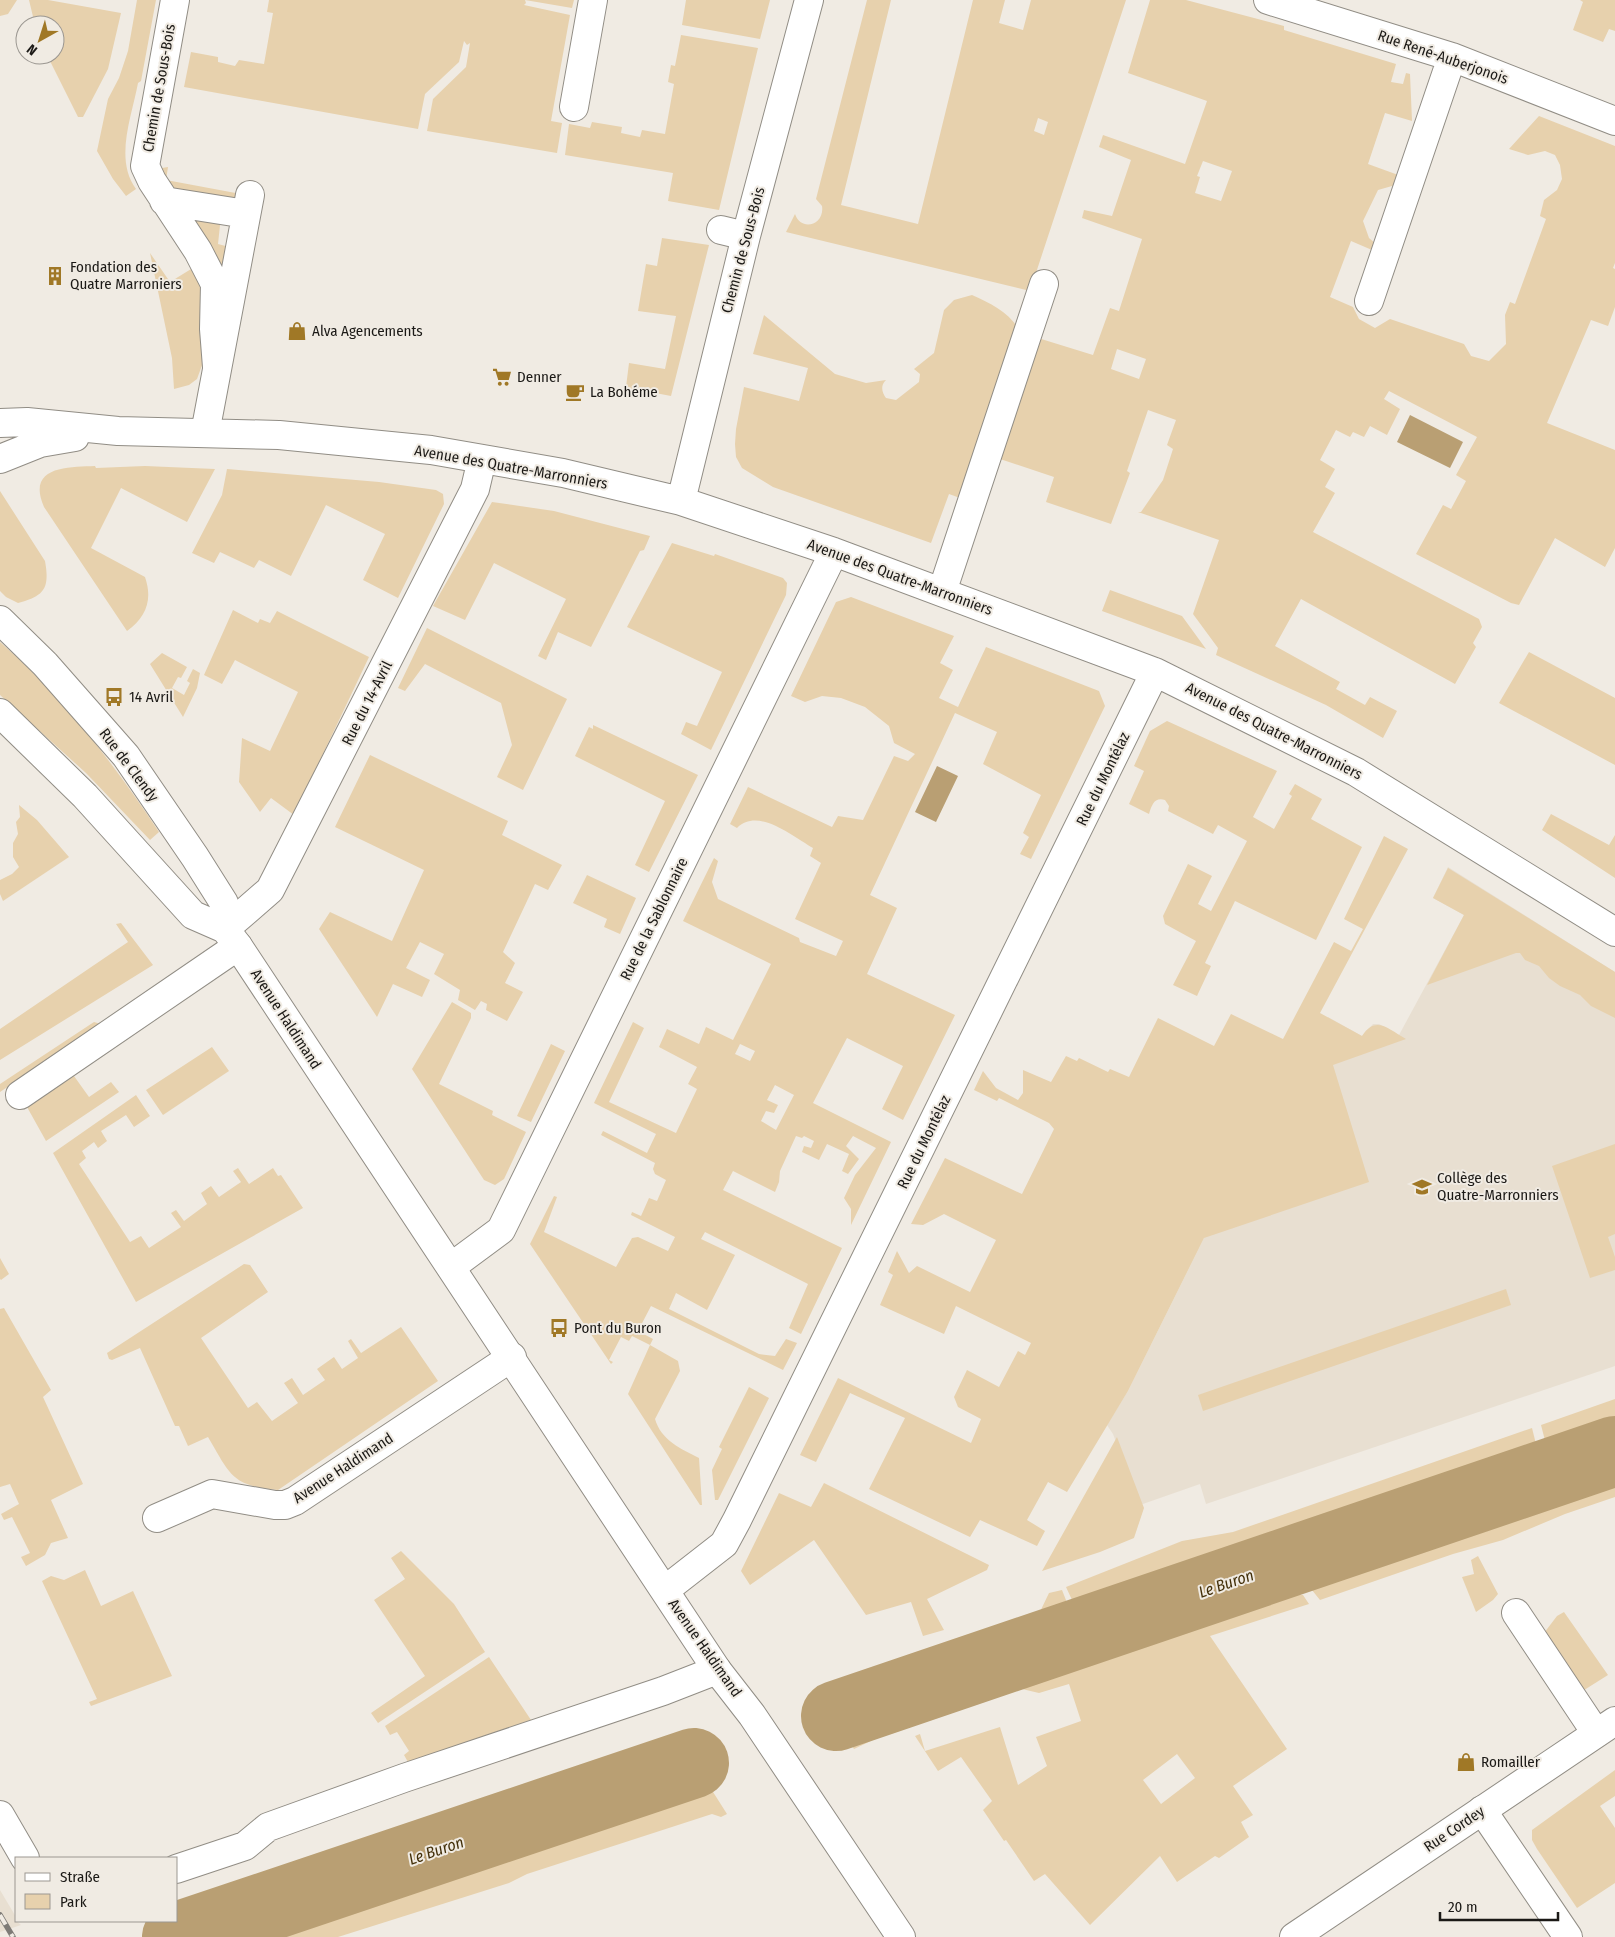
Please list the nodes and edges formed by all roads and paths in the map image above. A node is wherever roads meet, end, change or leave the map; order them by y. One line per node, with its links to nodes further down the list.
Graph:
1 (175, 0): 8 (street, Chemin de Sous-Bois)
2 (593, 0): 6 (street)
3 (809, 0): 17 (street, Chemin de Sous-Bois)
4 (1268, 0): 5 (street, Rue René-Auberjonois)
5 (1452, 57): 7 (street, Rue René-Auberjonois); 10 (street)
6 (574, 107)
7 (1615, 121)
8 (164, 200): 11 (street, Chemin de Sous-Bois); 11 (street)
9 (1044, 284): 19 (street)
10 (1369, 301)
11 (217, 367): 14 (street)
12 (0, 423): 13 (street)
13 (118, 431): 14 (street, Avenue des Quatre-Marronniers); 15 (street)
14 (205, 433): 16 (street, Avenue des Quatre-Marronniers)
15 (0, 459)
16 (482, 459): 17 (street, Avenue des Quatre-Marronniers); 24 (street, Rue du 14-Avril)
17 (681, 501): 18 (street, Avenue des Quatre-Marronniers)
18 (834, 552): 19 (street, Avenue des Quatre-Marronniers); 26 (street, Rue de la Sablonnaire)
19 (942, 592): 21 (street, Avenue des Quatre-Marronniers)
20 (0, 620): 24 (street, Rue de Clendy)
21 (1155, 672): 23 (street, Avenue des Quatre-Marronniers); 29 (street, Rue du Montélaz)
22 (6, 719): 24 (street)
23 (1615, 932)
24 (231, 938): 25 (street, Rue du 14-Avril); 26 (street, Avenue Haldimand)
25 (20, 1095)
26 (451, 1267): 27 (street, Avenue Haldimand)
27 (512, 1357): 28 (street, Avenue Haldimand); 29 (street, Avenue Haldimand)
28 (157, 1518)
29 (665, 1590): 31 (street, Avenue Haldimand)
30 (1516, 1613): 32 (street)
31 (717, 1670): 36 (street); 37 (street, Avenue Haldimand)
32 (1606, 1727): 33 (street, Rue Cordey)
33 (1482, 1810): 38 (street, Rue Cordey); 39 (street)
34 (0, 1815): 35 (street)
35 (24, 1857)
36 (178, 1868)
37 (901, 1937)
38 (1294, 1937)
39 (1568, 1937)

